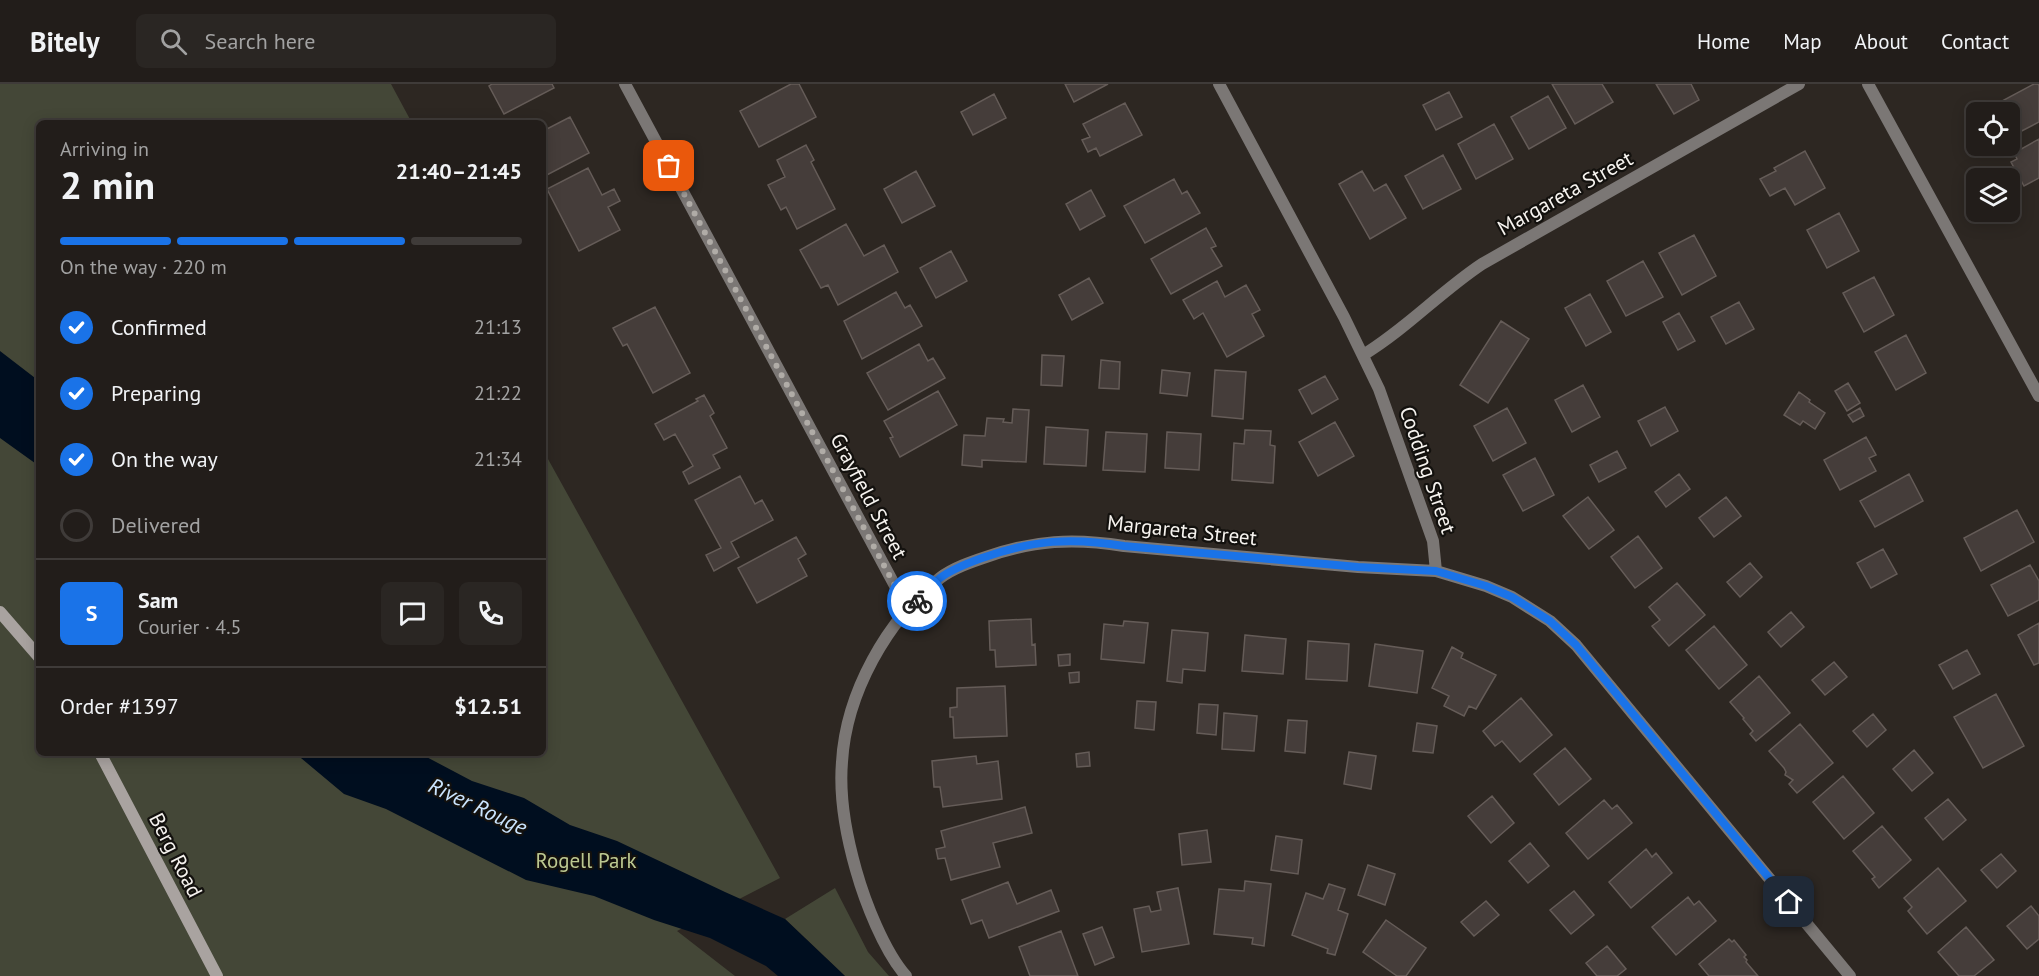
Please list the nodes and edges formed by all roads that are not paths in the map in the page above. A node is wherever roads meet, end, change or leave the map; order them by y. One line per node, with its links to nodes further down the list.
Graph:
1 (625, 84): 8 (street, Grayfield Street)
2 (1219, 84): 5 (street, Codding Street)
3 (1799, 84): 5 (street, Margareta Street)
4 (1868, 84): 6 (street)
5 (1363, 355): 7 (street, Codding Street)
6 (2039, 396)
7 (1436, 571): 8 (street, Margareta Street); 14 (street)
8 (908, 610): 13 (street)
9 (0, 612): 10 (street)
10 (36, 654)
11 (102, 756): 12 (street, Berg Road)
12 (217, 976)
13 (906, 976)
14 (1850, 976)

